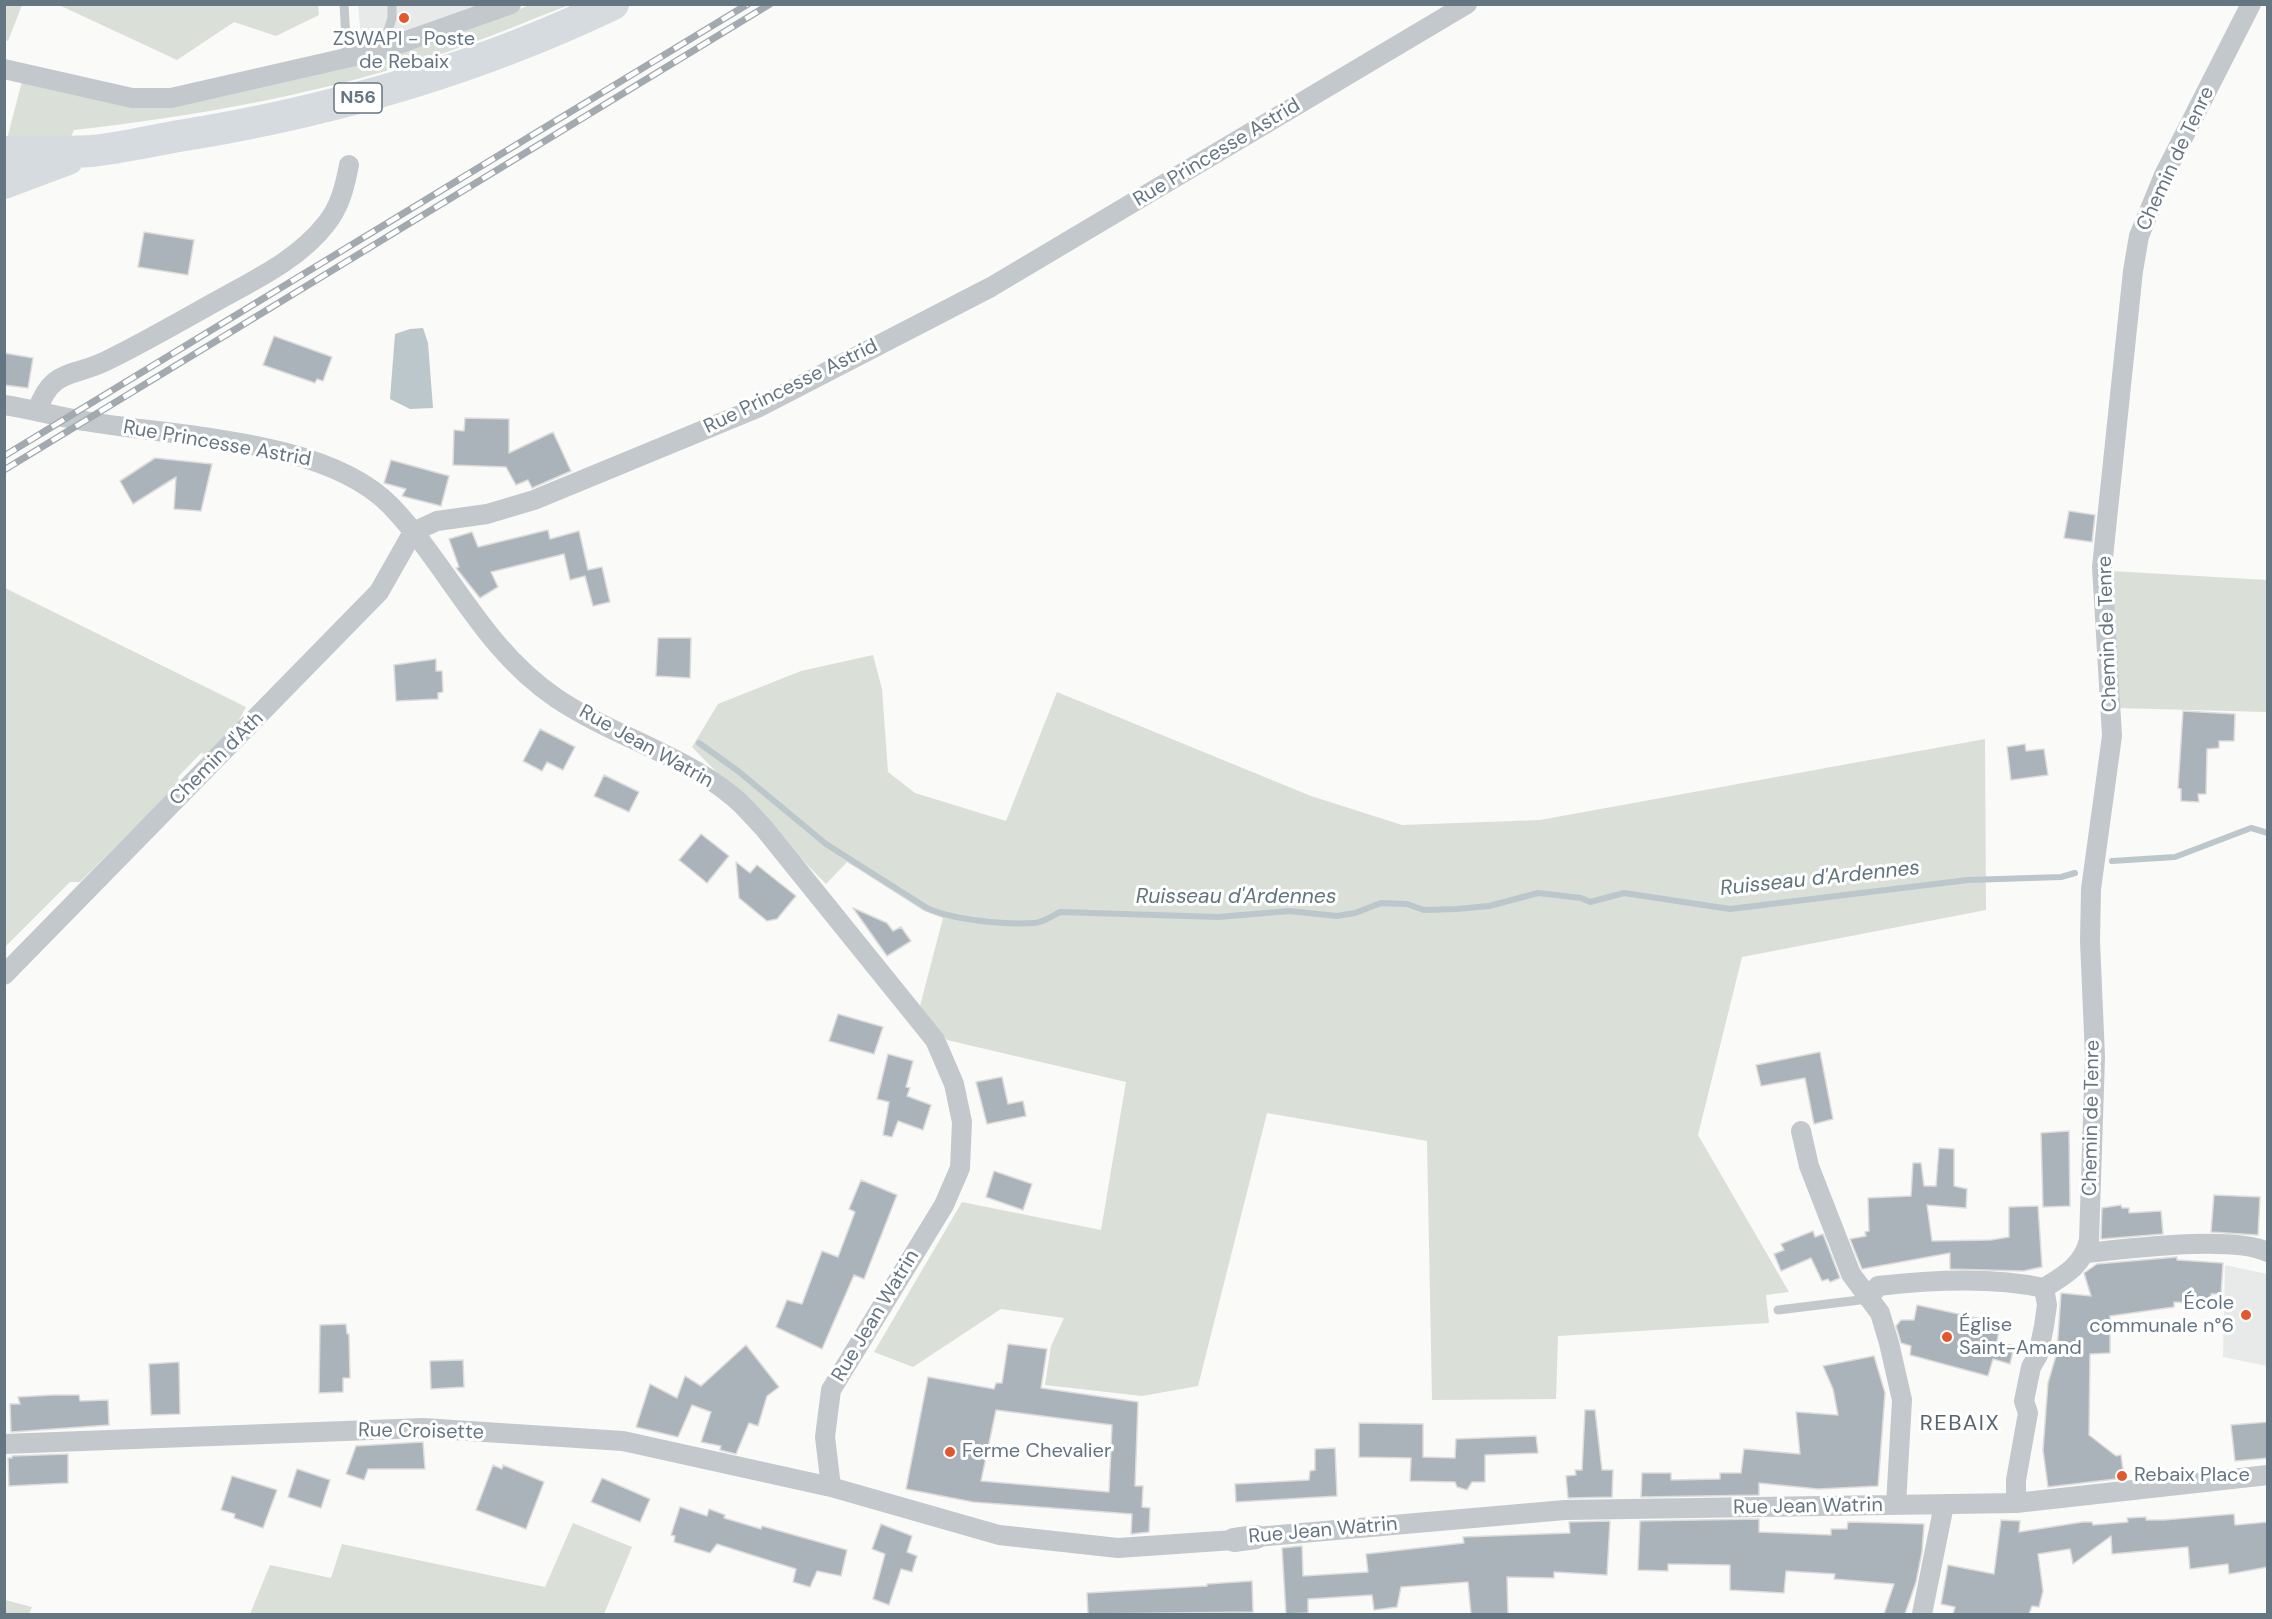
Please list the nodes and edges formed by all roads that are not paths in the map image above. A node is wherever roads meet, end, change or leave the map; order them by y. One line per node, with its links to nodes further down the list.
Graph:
1 (344, 4): 9 (lane)
2 (393, 4): 8 (lane)
3 (511, 4): 7 (street)
4 (613, 4): 11 (highway, N56)
5 (1467, 4): 17 (street, Rue Princesse Astrid)
6 (2251, 4): 21 (street, Chemin de Tenre)
7 (490, 9): 8 (street)
8 (381, 50): 9 (street)
9 (347, 57): 10 (street)
10 (4, 69)
11 (91, 151): 12 (highway, N56); 14 (highway, N56)
12 (4, 152)
13 (349, 165): 16 (street)
14 (4, 183)
15 (4, 405): 16 (street, Rue Princesse Astrid)
16 (37, 411): 17 (street, Rue Princesse Astrid)
17 (413, 532): 18 (street, Chemin d'Ath); 27 (street, Rue Jean Watrin)
18 (4, 975)
19 (1801, 1131): 23 (street)
20 (2268, 1252): 21 (street)
21 (2086, 1253): 22 (street)
22 (2044, 1288): 23 (street); 28 (street)
23 (1869, 1298): 24 (lane); 29 (street)
24 (1778, 1310)
25 (4, 1444): 27 (street, Rue Croisette)
26 (2268, 1475): 28 (street, Rue Jean Watrin)
27 (831, 1487): 29 (street, Rue Jean Watrin)
28 (2016, 1503): 30 (street, Rue Jean Watrin)
29 (1896, 1505): 30 (street, Rue Jean Watrin)
30 (1944, 1505): 31 (street)
31 (1922, 1614)

